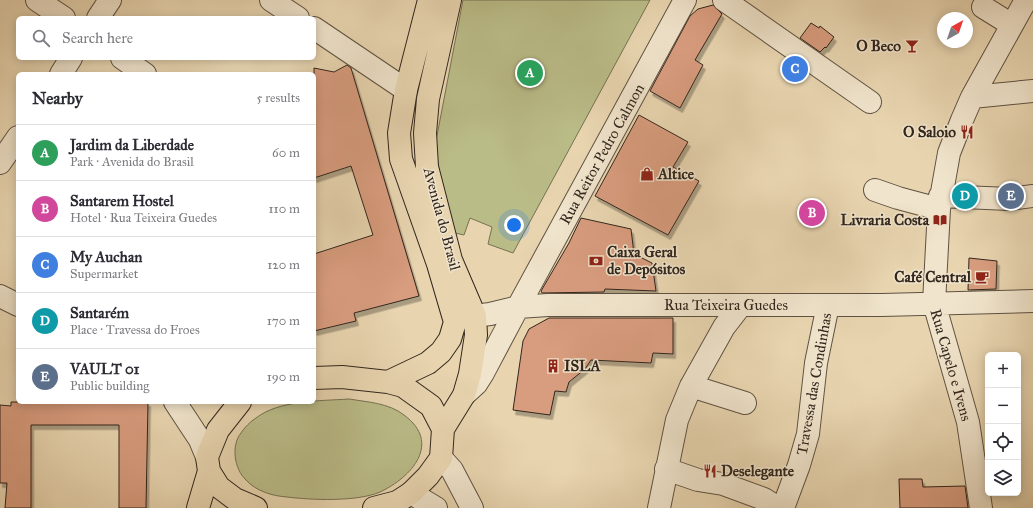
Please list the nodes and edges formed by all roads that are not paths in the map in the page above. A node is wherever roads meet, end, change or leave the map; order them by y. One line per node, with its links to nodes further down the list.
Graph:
1 (37, 0): 10 (street)
2 (110, 0): 11 (street)
3 (271, 0): 12 (street)
4 (429, 0): 19 (main road, Avenida do Brasil)
5 (450, 0): 33 (main road, Avenida do Brasil)
6 (685, 0): 32 (street, Rua Reitor Pedro Calmon)
7 (724, 0): 22 (street)
8 (1026, 0): 13 (street, Rua Capelo e Ivens)
9 (983, 7): 13 (street)
10 (61, 16)
11 (99, 16)
12 (295, 16)
13 (1012, 25): 21 (street, Rua Capelo e Ivens)
14 (316, 29): 19 (street)
15 (70, 60): 17 (street)
16 (125, 60): 18 (street)
17 (62, 72)
18 (141, 72)
19 (406, 90): 35 (main road, Avenida do Brasil)
20 (1033, 91): 21 (street)
21 (972, 97): 25 (street, Rua Capelo e Ivens)
22 (870, 102)
23 (875, 190): 25 (street)
24 (1033, 196): 25 (street)
25 (939, 202): 28 (street, Rua Capelo e Ivens)
26 (0, 296): 29 (street)
27 (1033, 301): 28 (street, Rua Teixeira Guedes)
28 (934, 303): 31 (street, Rua Teixeira Guedes); 54 (street, Rua Capelo e Ivens)
29 (16, 305)
30 (740, 305): 31 (street, Rua Teixeira Guedes); 32 (street, Rua Teixeira Guedes); 36 (street)
31 (828, 305): 53 (street, Travessa das Condinhas)
32 (518, 307): 33 (street); 37 (street, Rua Reitor Pedro Calmon)
33 (475, 316): 37 (main road, Avenida do Brasil)
34 (316, 378): 35 (main road)
35 (388, 382): 41 (main road)
36 (691, 386): 38 (street); 44 (street)
37 (464, 394): 41 (main road, Avenida do Brasil)
38 (745, 403)
39 (177, 404): 43 (street)
40 (238, 404): 43 (main road)
41 (443, 429): 42 (main road)
42 (441, 458): 45 (main road); 50 (street)
43 (208, 464): 46 (main road); 47 (main road)
44 (666, 469): 51 (street); 52 (street)
45 (400, 501): 48 (main road); 49 (street)
46 (198, 508)
47 (256, 508)
48 (374, 508)
49 (436, 508)
50 (472, 508)
51 (659, 508)
52 (778, 508)
53 (783, 508)
54 (980, 508)

